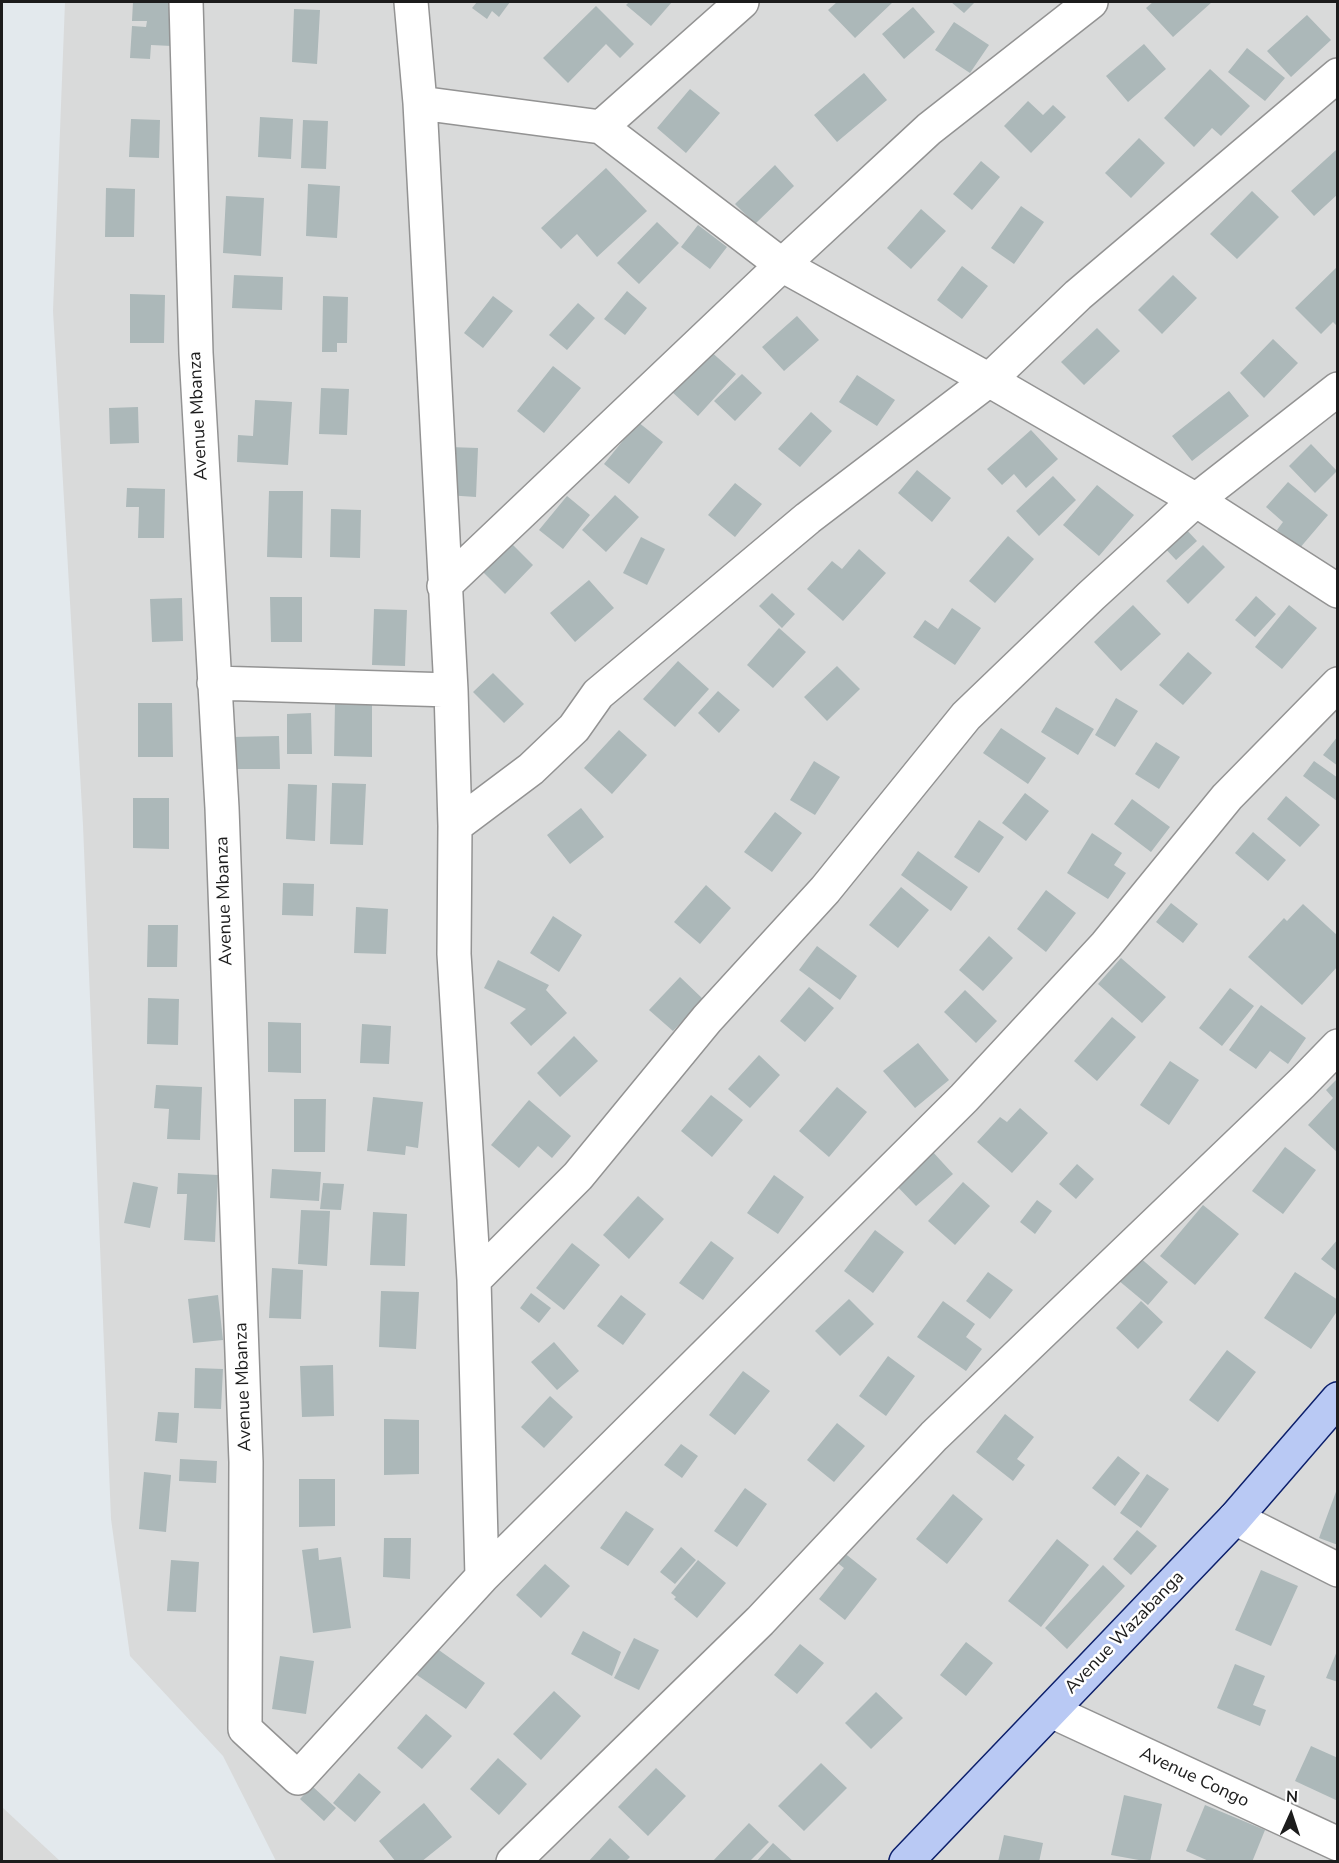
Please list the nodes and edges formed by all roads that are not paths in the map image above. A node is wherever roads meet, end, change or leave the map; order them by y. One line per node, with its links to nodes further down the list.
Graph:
1 (186, 2): 14 (street, Avenue Mbanza)
2 (411, 2): 6 (street)
3 (742, 2): 7 (street)
4 (1091, 2): 8 (street)
5 (1338, 75): 9 (street)
6 (420, 103): 7 (street); 12 (street)
7 (601, 127): 8 (street)
8 (782, 265): 9 (street); 12 (street)
9 (989, 380): 11 (street); 17 (street)
10 (1338, 389): 11 (street)
11 (1196, 501): 13 (street); 19 (street)
12 (444, 586): 16 (street)
13 (1338, 591)
14 (214, 683): 16 (street); 23 (street, Avenue Mbanza)
15 (1338, 684): 23 (street)
16 (451, 690): 17 (street)
17 (455, 826): 19 (street)
18 (1338, 1046): 26 (street)
19 (474, 1280): 23 (street)
20 (1338, 1399): 21 (main road, Avenue Wazabanga)
21 (1235, 1518): 22 (street); 24 (main road, Avenue Wazabanga)
22 (1338, 1570)
23 (482, 1577)
24 (1051, 1711): 25 (street, Avenue Congo); 27 (main road, Avenue Wazabanga)
25 (1338, 1844)
26 (513, 1862)
27 (906, 1862)

